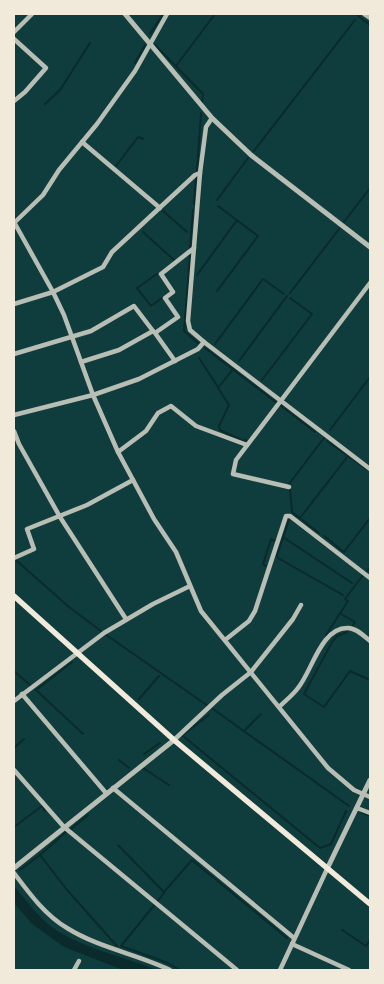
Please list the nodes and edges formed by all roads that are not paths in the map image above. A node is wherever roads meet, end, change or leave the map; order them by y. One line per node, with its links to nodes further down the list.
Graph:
1 (32, 14): 7 (street)
2 (125, 14): 10 (street)
3 (167, 14): 10 (street)
4 (364, 14): 5 (street)
5 (370, 18)
6 (14, 23): 7 (street)
7 (18, 27): 8 (street)
8 (14, 32)
9 (14, 39): 11 (street)
10 (150, 43): 12 (street); 13 (street)
11 (14, 100)
12 (212, 118): 14 (street); 17 (street)
13 (82, 142): 15 (street); 16 (street)
14 (200, 173): 15 (street); 18 (street)
15 (160, 208): 20 (street)
16 (14, 222): 20 (street)
17 (370, 247)
18 (194, 248): 22 (street); 24 (street)
19 (370, 282): 29 (street)
20 (54, 292): 21 (street); 23 (street)
21 (14, 304)
22 (154, 332): 23 (street); 26 (street); 27 (street)
23 (73, 338): 25 (street); 27 (street)
24 (204, 342): 26 (street); 29 (street)
25 (14, 354)
26 (175, 361): 28 (street)
27 (81, 362): 28 (street)
28 (93, 395): 30 (street); 33 (street)
29 (282, 400): 32 (street); 34 (street)
30 (14, 413)
31 (14, 431): 37 (street)
32 (247, 445): 33 (street); 36 (street)
33 (118, 452): 35 (street)
34 (370, 469)
35 (133, 480): 37 (street); 40 (street)
36 (289, 487)
37 (60, 516): 38 (street); 43 (street)
38 (14, 558)
39 (370, 578): 44 (street)
40 (190, 586): 43 (street); 44 (street)
41 (14, 596): 46 (main road)
42 (302, 605): 47 (street)
43 (126, 619): 46 (street)
44 (225, 640): 47 (street)
45 (370, 641): 50 (street)
46 (76, 653): 48 (street); 51 (main road)
47 (251, 672): 50 (street); 51 (street)
48 (22, 694): 49 (street); 55 (street)
49 (14, 701)
50 (279, 707): 56 (street)
51 (174, 740): 54 (street); 61 (main road)
52 (14, 770): 60 (street)
53 (370, 780): 56 (street)
54 (113, 788): 55 (street); 65 (street)
55 (106, 793): 60 (street)
56 (363, 794): 57 (street); 58 (street)
57 (370, 797)
58 (357, 808): 59 (street); 61 (street)
59 (370, 813)
60 (64, 827): 62 (street); 70 (street)
61 (328, 867): 64 (main road); 65 (street)
62 (14, 868)
63 (14, 873): 69 (street)
64 (370, 904)
65 (294, 938): 66 (street)
66 (292, 944): 71 (street); 72 (street)
67 (79, 961): 68 (street)
68 (74, 970)
69 (170, 970)
70 (237, 970)
71 (280, 970)
72 (350, 970)

